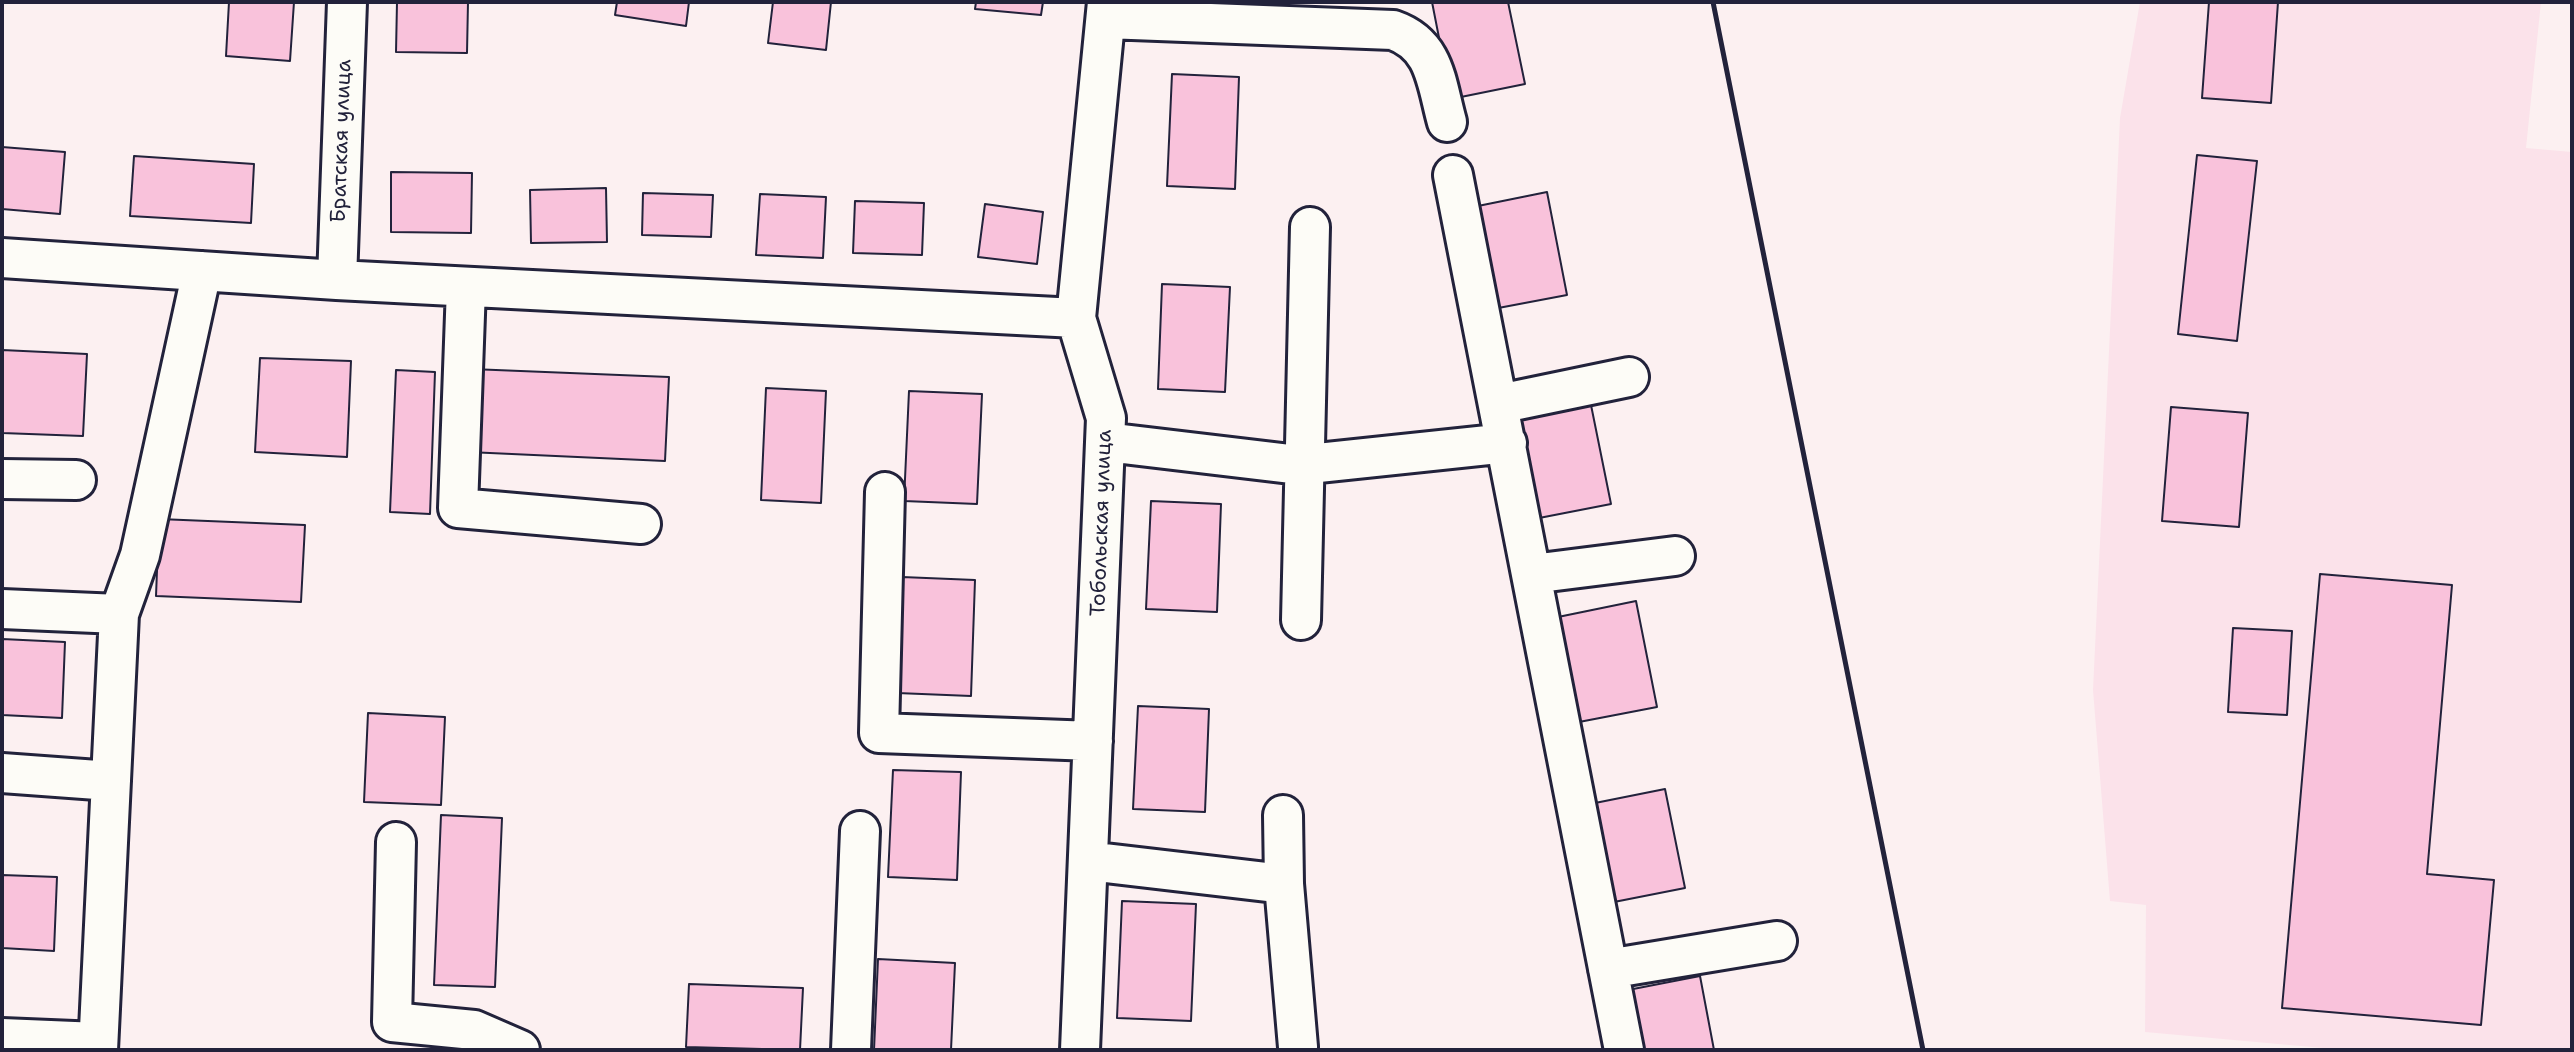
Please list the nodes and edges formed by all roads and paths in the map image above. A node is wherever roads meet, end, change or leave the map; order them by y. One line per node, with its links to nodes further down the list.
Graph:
1 (347, 2): 9 (street, Братская улица)
2 (1106, 10): 3 (street); 11 (street, Тобольская улица)
3 (1316, 15): 4 (street)
4 (1447, 122)
5 (1452, 175): 13 (street)
6 (1310, 227): 24 (street)
7 (2, 258): 8 (street)
8 (202, 271): 9 (street); 23 (street)
9 (337, 280): 10 (street)
10 (466, 287): 11 (street); 19 (street)
11 (1076, 318): 14 (street, Тобольская улица)
12 (1629, 377): 13 (street)
13 (1499, 404): 15 (street)
14 (1105, 442): 15 (street); 25 (street, Тобольская улица)
15 (1507, 443): 21 (street)
16 (2, 479): 17 (street)
17 (76, 480)
18 (885, 492): 25 (street)
19 (641, 524)
20 (1675, 556): 21 (street)
21 (1532, 574): 34 (street)
22 (2, 609): 23 (street)
23 (119, 614): 27 (street)
24 (1301, 620)
25 (1093, 741): 31 (street, Тобольская улица)
26 (2, 773): 27 (street)
27 (111, 781): 36 (street)
28 (1283, 815): 32 (street)
29 (860, 831): 39 (street)
30 (396, 842): 38 (street)
31 (1088, 861): 32 (street); 40 (street, Тобольская улица)
32 (1284, 884): 37 (street)
33 (1777, 941): 34 (street)
34 (1608, 969): 41 (street)
35 (2, 1038): 36 (street)
36 (98, 1046)
37 (1298, 1048)
38 (520, 1050)
39 (851, 1050)
40 (1080, 1050)
41 (1624, 1050)

